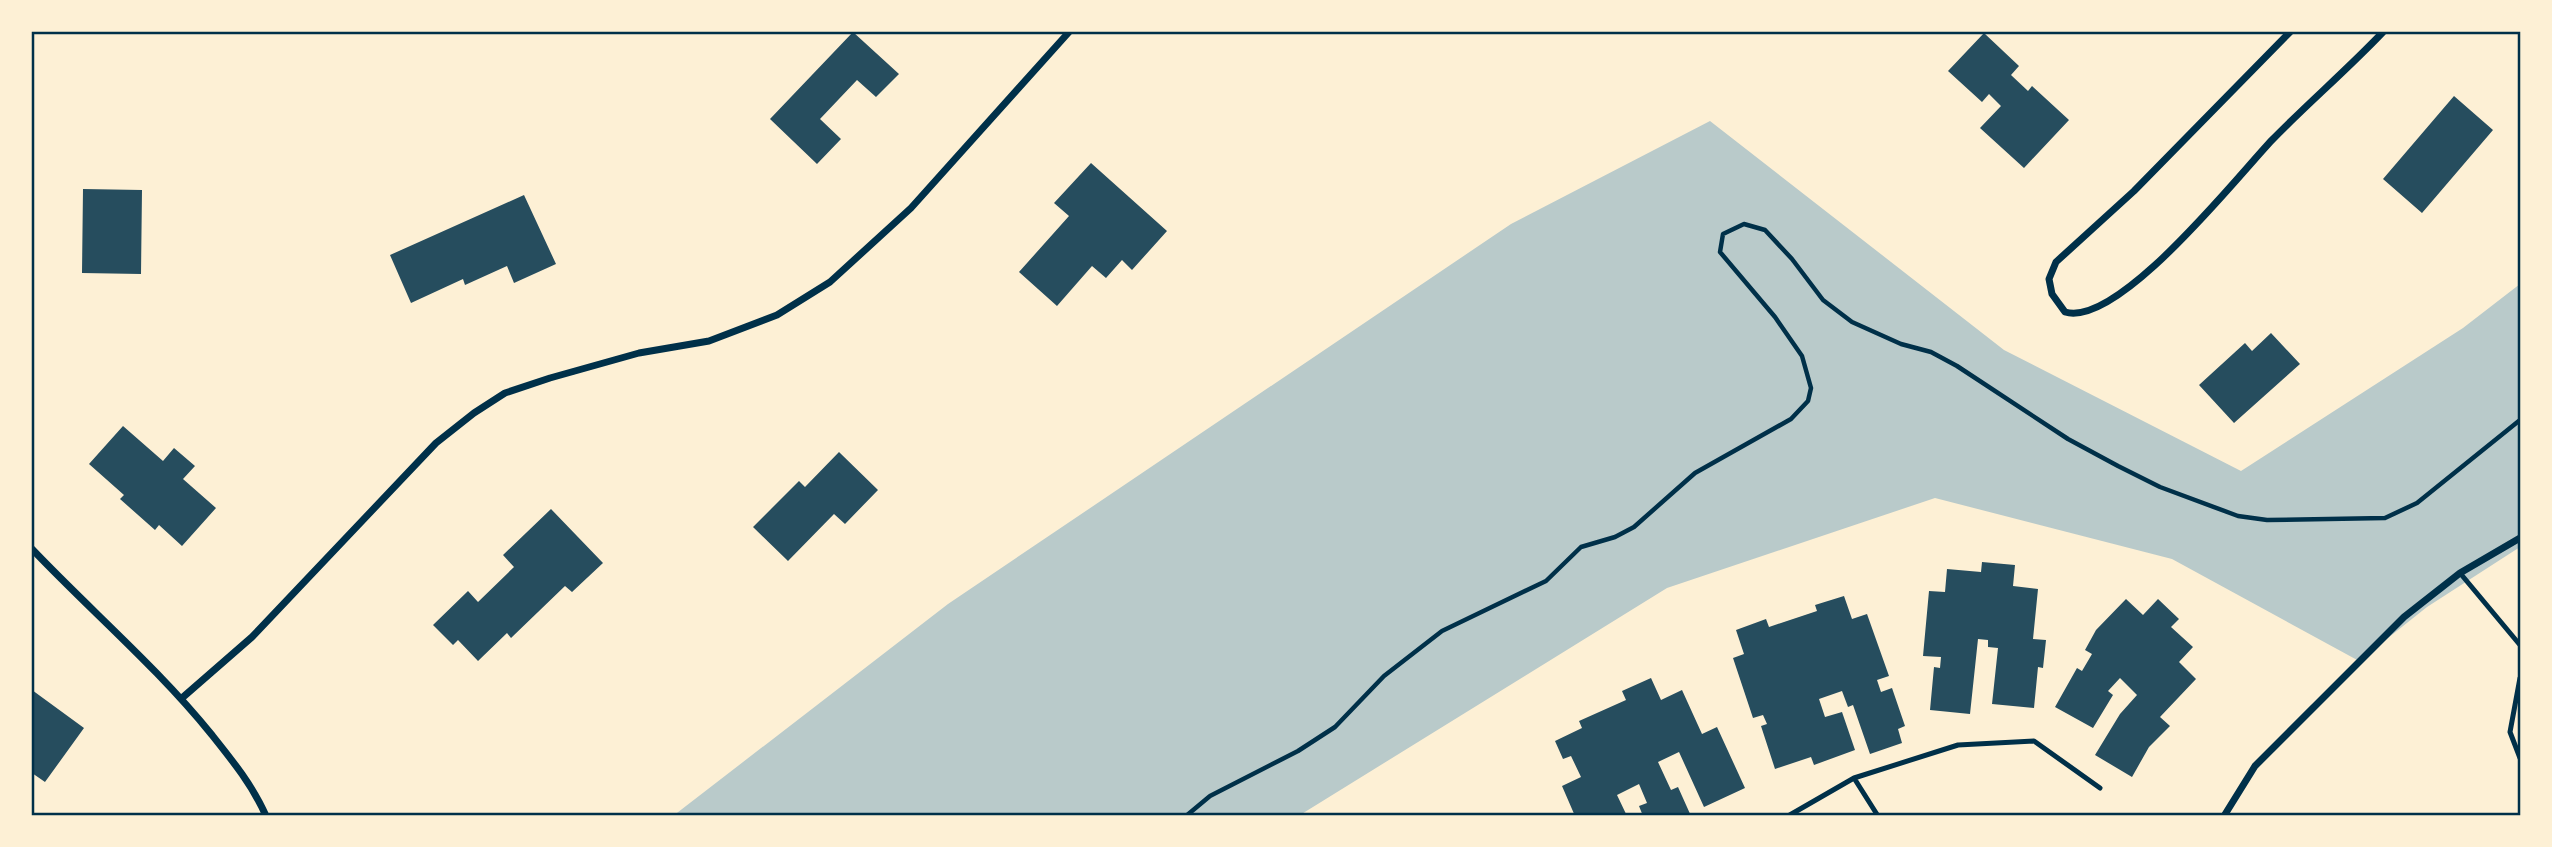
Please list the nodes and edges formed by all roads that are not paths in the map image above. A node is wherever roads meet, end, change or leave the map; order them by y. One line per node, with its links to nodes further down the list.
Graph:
1 (1069, 32): 9 (street)
2 (2290, 32): 3 (street)
3 (2383, 32)
4 (2521, 538): 6 (street)
5 (32, 549): 9 (street)
6 (2460, 573): 7 (lane); 16 (street)
7 (2521, 645)
8 (2521, 678): 10 (lane)
9 (182, 698): 13 (street)
10 (2521, 758)
11 (1854, 778): 12 (lane); 14 (lane); 15 (lane)
12 (2100, 788)
13 (265, 816)
14 (1788, 816)
15 (1878, 816)
16 (2224, 816)

